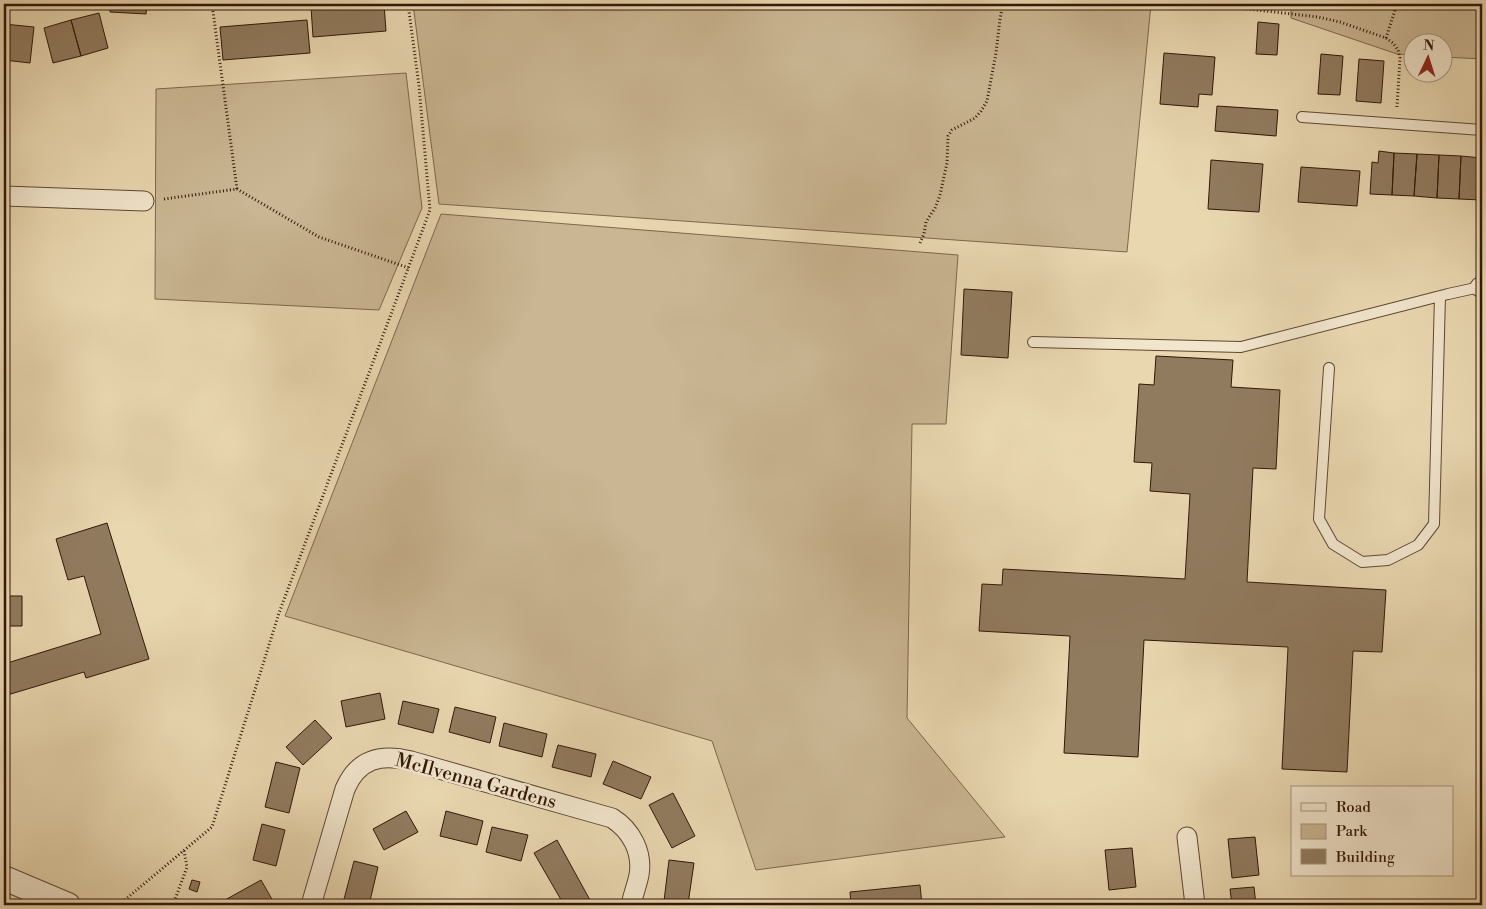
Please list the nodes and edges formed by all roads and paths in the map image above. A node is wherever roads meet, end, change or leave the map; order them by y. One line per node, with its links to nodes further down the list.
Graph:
1 (212, 4): 10 (path)
2 (408, 4): 14 (path)
3 (1003, 4): 13 (path)
4 (1145, 4): 6 (path)
5 (1397, 4): 6 (path)
6 (1386, 38): 8 (path)
7 (1302, 118): 8 (lane)
8 (1396, 124): 9 (lane)
9 (1482, 130)
10 (237, 189): 12 (path); 14 (path)
11 (4, 196): 12 (street)
12 (144, 201)
13 (920, 243)
14 (409, 268): 20 (path)
15 (1481, 288): 16 (lane)
16 (1440, 296): 17 (lane); 18 (lane)
17 (1033, 342)
18 (1329, 368)
19 (1187, 837): 27 (street)
20 (184, 851): 23 (path); 24 (path)
21 (4, 878): 22 (street)
22 (68, 905)
23 (120, 905)
24 (173, 905)
25 (311, 905): 26 (street, McIlvenna Gardens)
26 (631, 905)
27 (1195, 905)

